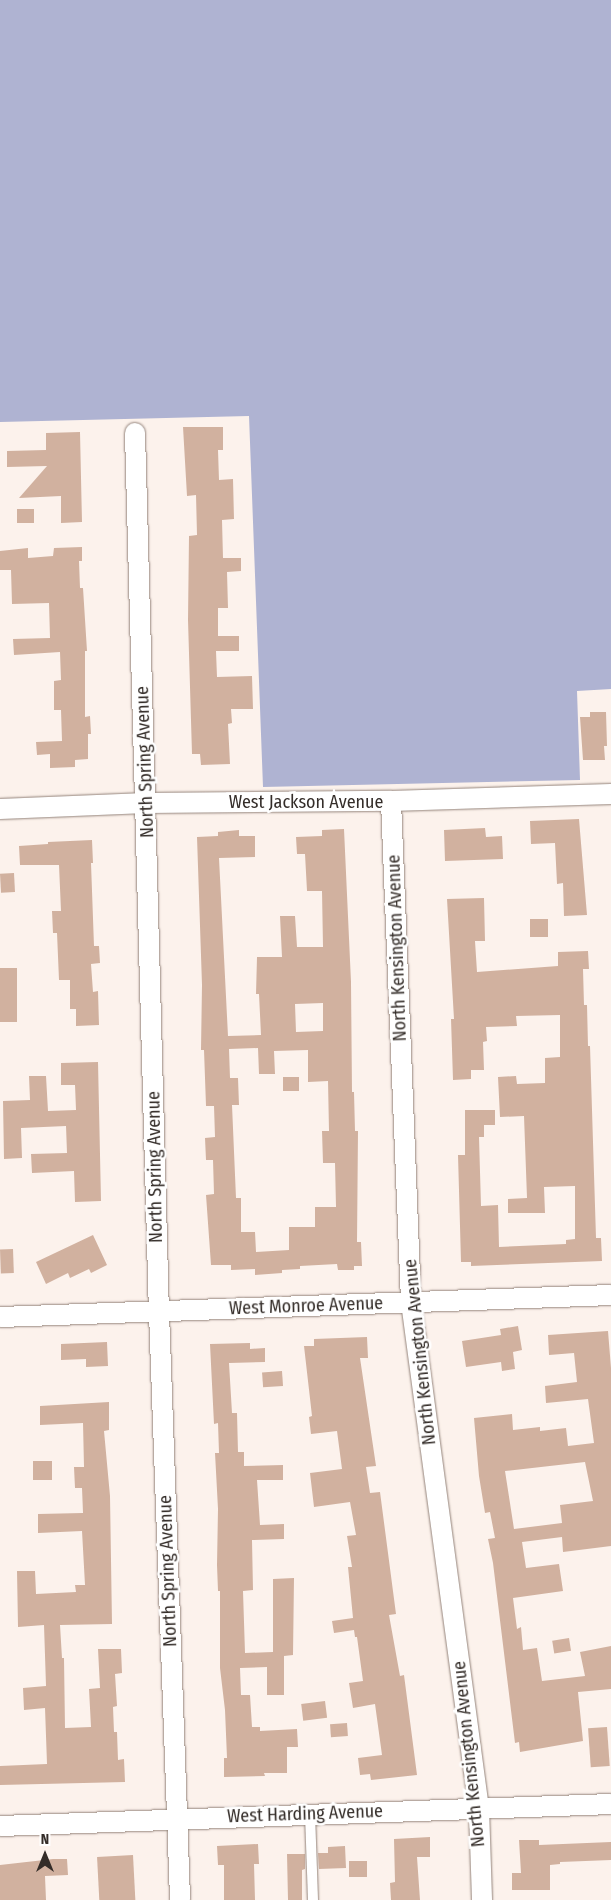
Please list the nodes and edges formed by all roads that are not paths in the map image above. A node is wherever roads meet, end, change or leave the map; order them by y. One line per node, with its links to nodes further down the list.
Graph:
1 (135, 433): 4 (street, North Spring Avenue)
2 (611, 794): 3 (street, West Jackson Avenue)
3 (391, 801): 4 (street, West Jackson Avenue); 7 (street, North Kensington Avenue)
4 (146, 803): 5 (street, West Jackson Avenue); 8 (street, North Spring Avenue)
5 (0, 808)
6 (611, 1295): 7 (street, West Monroe Avenue)
7 (411, 1302): 8 (street, West Monroe Avenue); 11 (street, North Kensington Avenue)
8 (159, 1312): 9 (street, West Monroe Avenue); 13 (street, North Spring Avenue)
9 (0, 1317)
10 (611, 1804): 11 (street, West Harding Avenue)
11 (479, 1809): 12 (street, West Harding Avenue); 17 (street, North Kensington Avenue)
12 (310, 1814): 13 (street, West Harding Avenue); 16 (lane)
13 (177, 1818): 14 (street, West Harding Avenue); 15 (street, North Spring Avenue)
14 (0, 1826)
15 (180, 1900)
16 (313, 1900)
17 (482, 1900)

